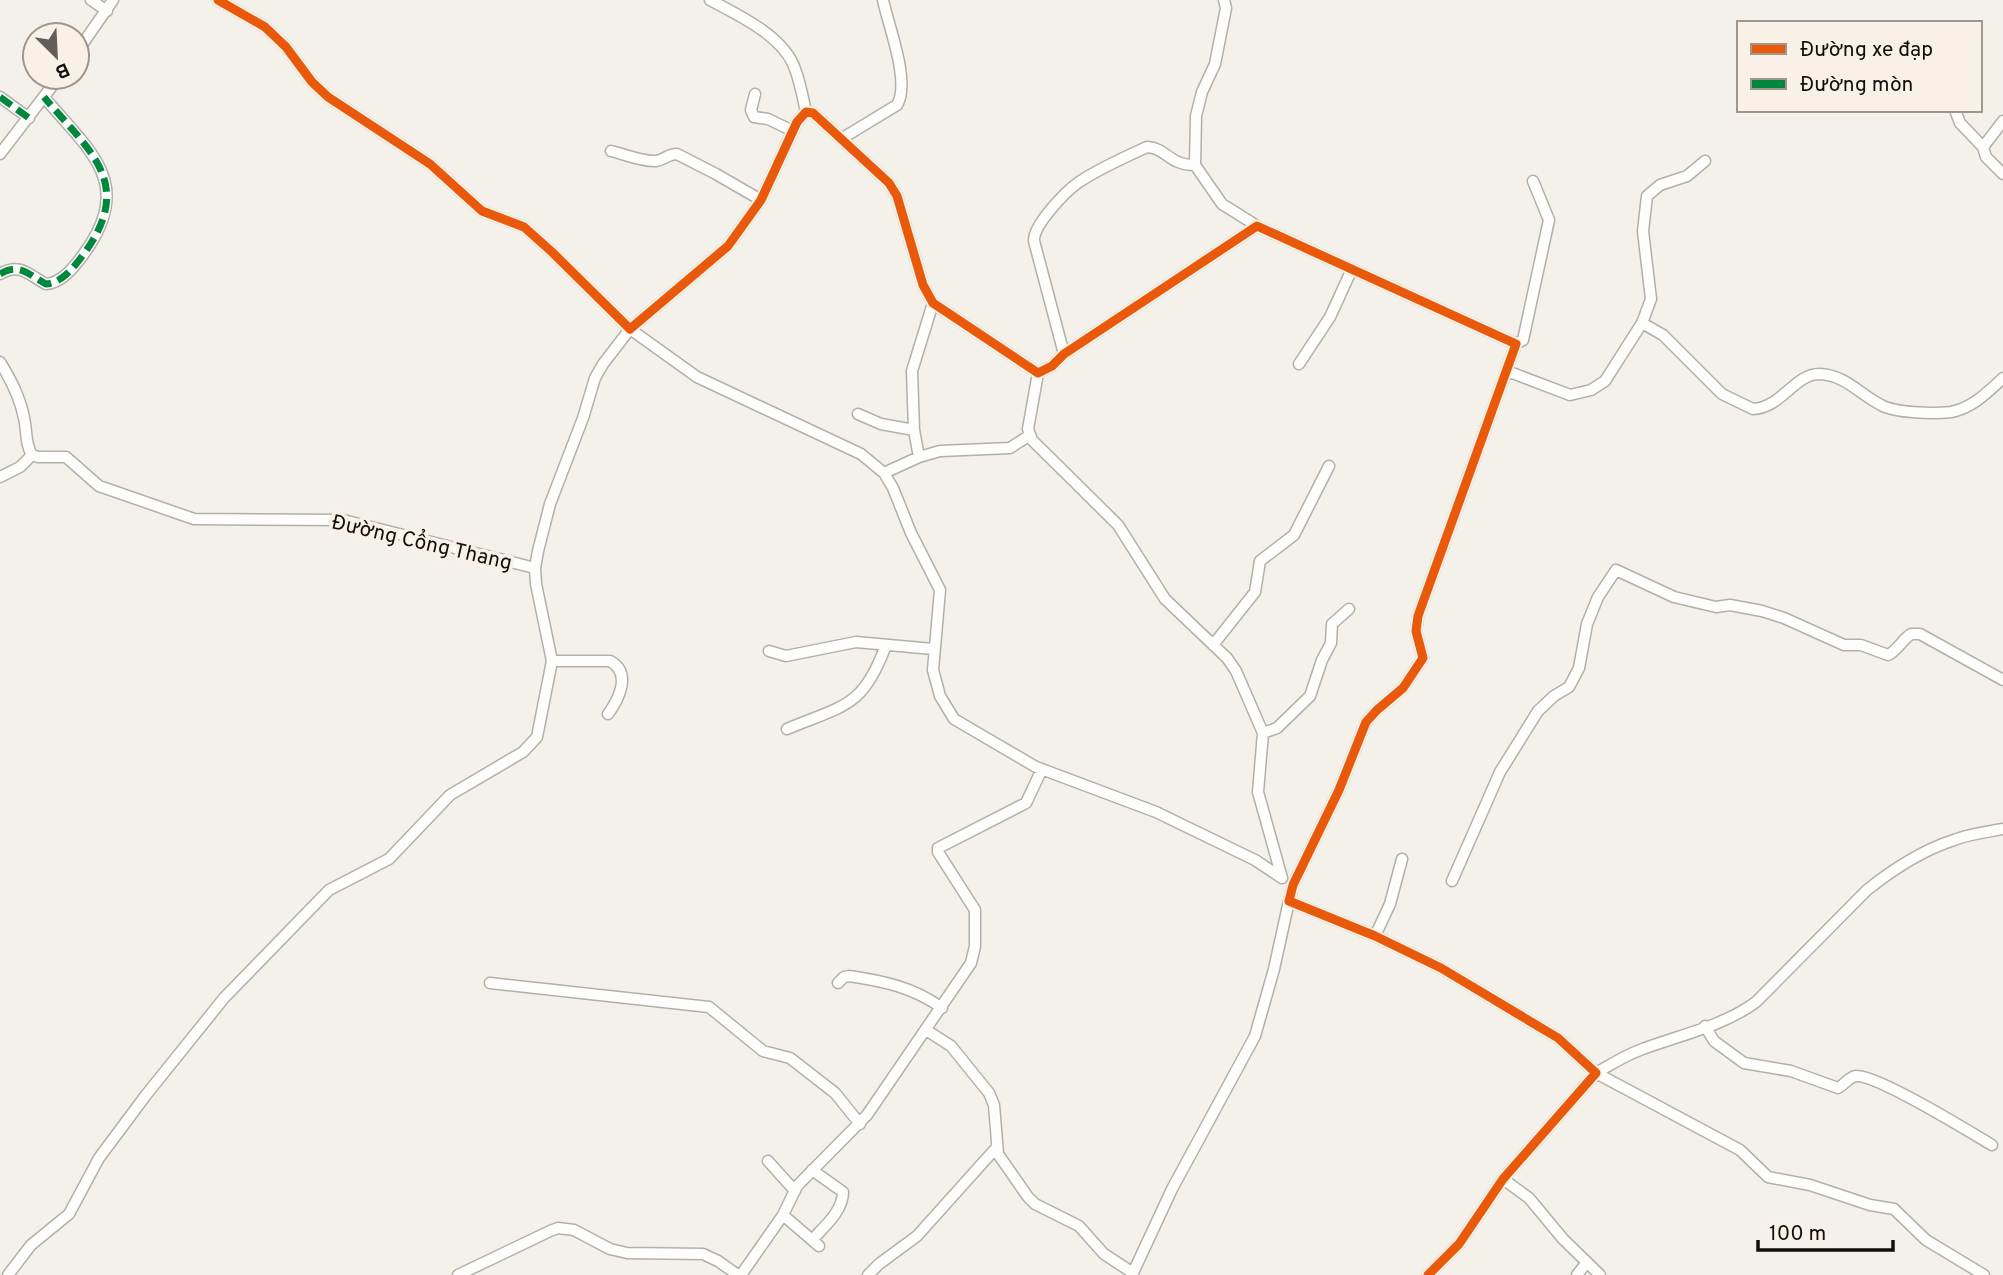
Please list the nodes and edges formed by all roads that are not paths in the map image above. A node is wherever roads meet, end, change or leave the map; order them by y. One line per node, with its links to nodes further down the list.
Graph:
1 (91, 0): 7 (street)
2 (113, 0): 7 (street)
3 (218, 0): 32 (street)
4 (710, 0): 13 (street)
5 (883, 0): 18 (street)
6 (1224, 0): 23 (street)
7 (107, 11): 8 (street)
8 (91, 33)
9 (48, 91): 12 (street)
10 (755, 94): 17 (street)
11 (0, 97): 15 (street)
12 (44, 97): 15 (street); 29 (street)
13 (806, 112): 17 (street); 18 (street)
14 (1956, 112): 19 (street)
15 (29, 118): 21 (street)
16 (2003, 121): 19 (street)
17 (793, 131): 26 (street)
18 (841, 139): 30 (street)
19 (1983, 147): 24 (street)
20 (611, 151): 26 (street)
21 (0, 154)
22 (1704, 161): 31 (street)
23 (1195, 165): 27 (street); 34 (street)
24 (2003, 174)
25 (1533, 181): 33 (street)
26 (761, 200): 32 (street)
27 (1257, 226): 28 (street); 34 (street)
28 (1352, 269): 33 (street); 36 (street)
29 (0, 274)
30 (933, 303): 38 (street); 41 (street)
31 (1642, 323): 37 (street); 39 (street)
32 (630, 329): 46 (street); 48 (street)
33 (1516, 344): 37 (street)
34 (1064, 354): 38 (street)
35 (0, 362): 43 (street)
36 (1299, 364)
37 (1507, 371): 64 (street)
38 (1038, 373): 42 (street)
39 (2003, 378)
40 (858, 414): 41 (street)
41 (914, 430): 44 (street)
42 (1030, 435): 44 (street); 51 (street)
43 (32, 455): 47 (street); 48 (street, Đường Cổng Thang)
44 (919, 457): 46 (street)
45 (1329, 466): 51 (street)
46 (884, 473): 52 (street)
47 (0, 477)
48 (535, 568): 54 (street)
49 (1349, 608): 58 (street)
50 (886, 645): 52 (street); 53 (street); 57 (street)
51 (1213, 645): 58 (street)
52 (933, 649): 59 (street)
53 (768, 650)
54 (552, 661): 56 (street); 83 (street)
55 (2003, 680): 63 (street)
56 (608, 714)
57 (787, 729)
58 (1263, 733): 62 (street)
59 (1042, 769): 62 (street); 69 (street)
60 (2003, 829): 70 (street)
61 (1402, 859): 66 (street)
62 (1282, 878): 64 (street)
63 (1452, 881)
64 (1293, 885): 65 (street)
65 (1289, 901): 66 (street); 82 (street)
66 (1376, 936): 72 (street)
67 (490, 983): 73 (street)
68 (838, 983): 69 (street)
69 (942, 1008): 71 (street)
70 (1705, 1026): 72 (street); 74 (street)
71 (926, 1030): 73 (street); 75 (street)
72 (1596, 1073): 78 (street); 90 (street)
73 (860, 1124): 77 (street)
74 (1992, 1145)
75 (996, 1148): 82 (street); 86 (street)
76 (768, 1161): 79 (street)
77 (812, 1170): 79 (street); 80 (street)
78 (1503, 1180): 81 (street); 87 (street)
79 (794, 1191): 80 (street)
80 (782, 1216): 85 (street)
81 (1587, 1262): 88 (street); 89 (street)
82 (1133, 1274)
83 (8, 1275)
84 (458, 1275): 85 (street)
85 (740, 1275)
86 (868, 1275)
87 (1427, 1275)
88 (1577, 1275)
89 (1600, 1275)
90 (1984, 1275)

